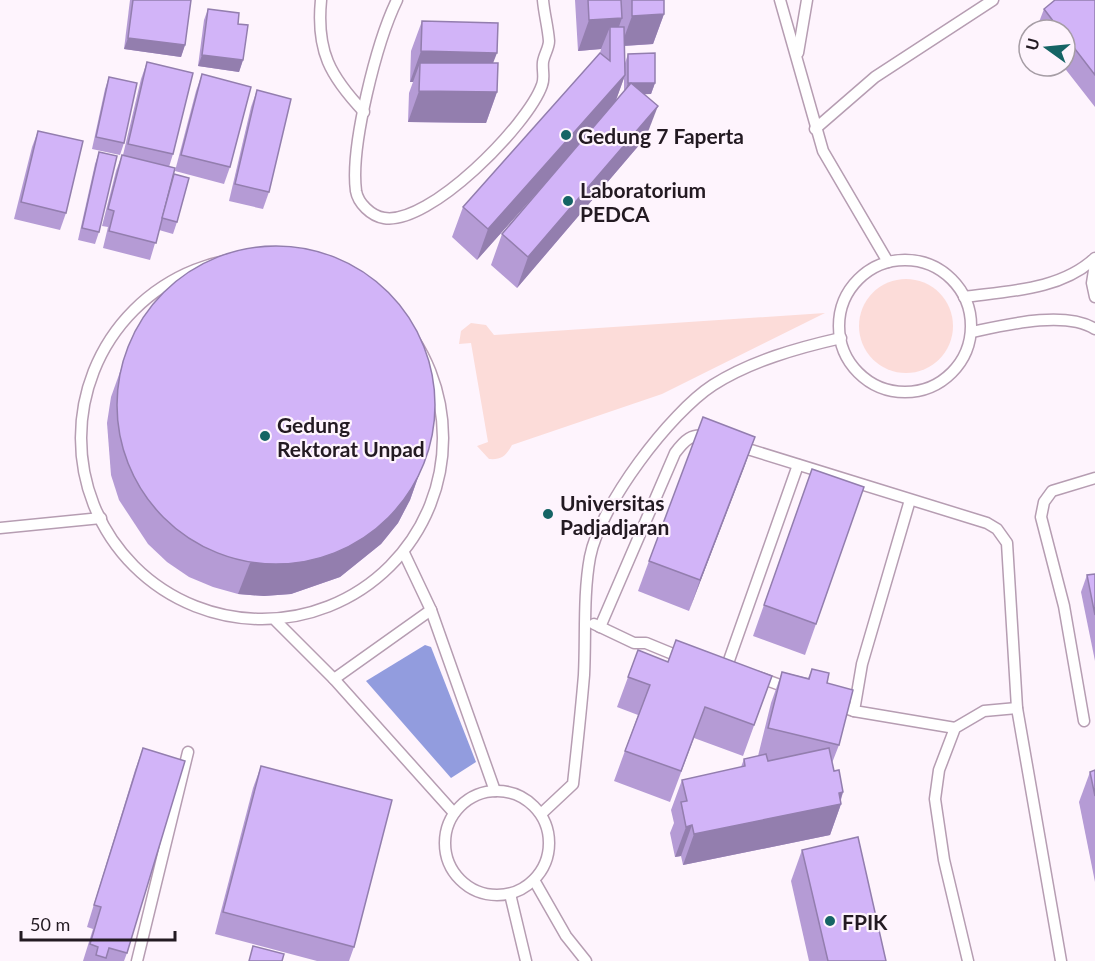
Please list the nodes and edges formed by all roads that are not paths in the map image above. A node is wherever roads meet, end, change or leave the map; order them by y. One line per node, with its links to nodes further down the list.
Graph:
1 (321, 0): 8 (lane)
2 (397, 0): 8 (lane)
3 (543, 0): 8 (lane)
4 (780, 0): 7 (lane)
5 (807, 0): 7 (lane)
6 (993, 0): 9 (lane)
7 (797, 57): 9 (lane)
8 (364, 111)
9 (815, 129): 11 (lane)
10 (1095, 258): 13 (lane)
11 (888, 262): 13 (lane); 17 (lane)
12 (1095, 264): 14 (lane)
13 (964, 297): 16 (lane)
14 (1095, 297)
15 (1095, 329): 16 (lane)
16 (972, 333): 17 (lane)
17 (841, 338): 25 (lane)
18 (798, 465): 20 (lane); 27 (lane); 30 (lane)
19 (1095, 478): 34 (lane)
20 (910, 500): 32 (lane); 33 (lane)
21 (101, 518): 22 (lane); 23 (lane); 26 (lane)
22 (0, 528)
23 (404, 553): 24 (lane); 26 (lane)
24 (431, 610): 29 (lane); 37 (lane)
25 (586, 620): 27 (lane); 39 (lane)
26 (276, 621): 29 (lane)
27 (600, 627): 28 (lane)
28 (702, 666)
29 (334, 679): 38 (lane)
30 (801, 692)
31 (822, 700): 33 (lane)
32 (1017, 708): 35 (lane); 46 (lane)
33 (854, 711): 35 (lane)
34 (1084, 721)
35 (955, 728): 45 (lane)
36 (188, 752): 42 (lane)
37 (495, 791): 38 (lane); 39 (lane)
38 (454, 813): 41 (lane)
39 (541, 814): 40 (lane)
40 (534, 880): 41 (lane); 44 (lane)
41 (510, 894): 43 (lane)
42 (137, 961)
43 (526, 961)
44 (586, 961)
45 (968, 961)
46 (1061, 961)

